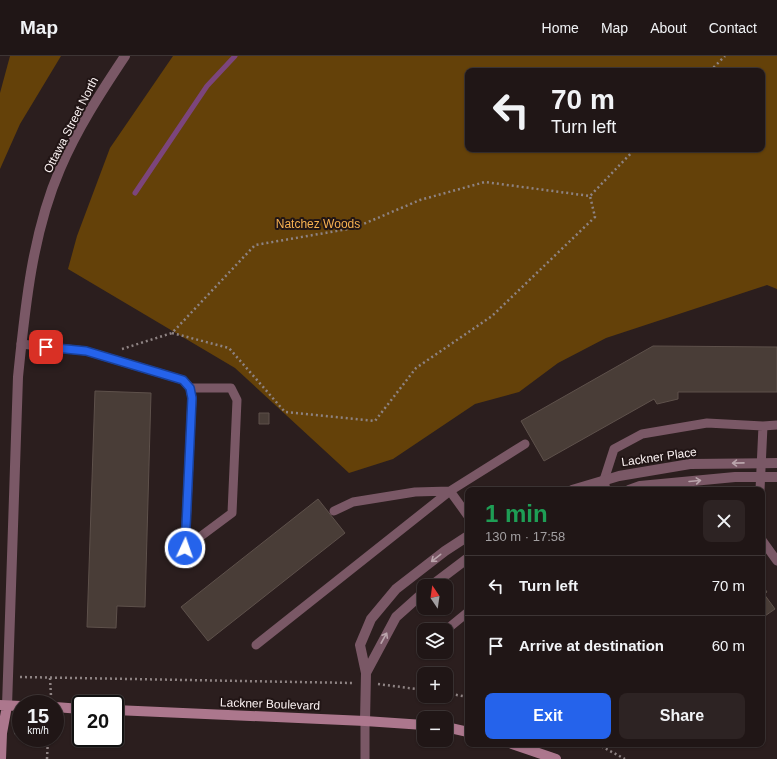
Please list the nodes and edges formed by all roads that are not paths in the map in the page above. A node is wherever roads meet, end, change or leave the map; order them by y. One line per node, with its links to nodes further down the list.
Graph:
1 (125, 56): 2 (street, Ottawa Street North)
2 (21, 344): 3 (lane); 28 (street, Ottawa Street North)
3 (190, 388): 3 (lane)
4 (777, 425): 5 (lane)
5 (763, 426): 7 (lane); 11 (lane)
6 (525, 444): 15 (lane)
7 (760, 462): 8 (street, Lackner Place); 10 (lane); 11 (street, Lackner Place, one-way to 11)
8 (777, 463)
9 (777, 477): 10 (street)
10 (760, 478): 13 (street, one-way to 10); 14 (lane)
11 (605, 485): 12 (street, Lackner Place)
12 (592, 487)
13 (637, 487)
14 (760, 487)
15 (450, 491): 16 (lane); 17 (lane); 26 (lane)
16 (334, 511)
17 (465, 512)
18 (465, 538): 27 (street, one-way to 27)
19 (765, 544): 21 (lane)
20 (465, 560): 22 (street)
21 (777, 561)
22 (440, 579)
23 (417, 598): 27 (street, one-way to 23)
24 (465, 614): 25 (lane)
25 (453, 624)
26 (256, 645)
27 (366, 673): 30 (street)
28 (3, 706): 35 (main road, Ottawa Street North)
29 (124, 710): 30 (main road, Lackner Boulevard)
30 (365, 721): 31 (main road, Lackner Boulevard); 36 (lane)
31 (417, 725)
32 (453, 729): 33 (main road)
33 (465, 731)
34 (521, 747): 37 (main road)
35 (1, 759)
36 (365, 759)
37 (556, 759)

